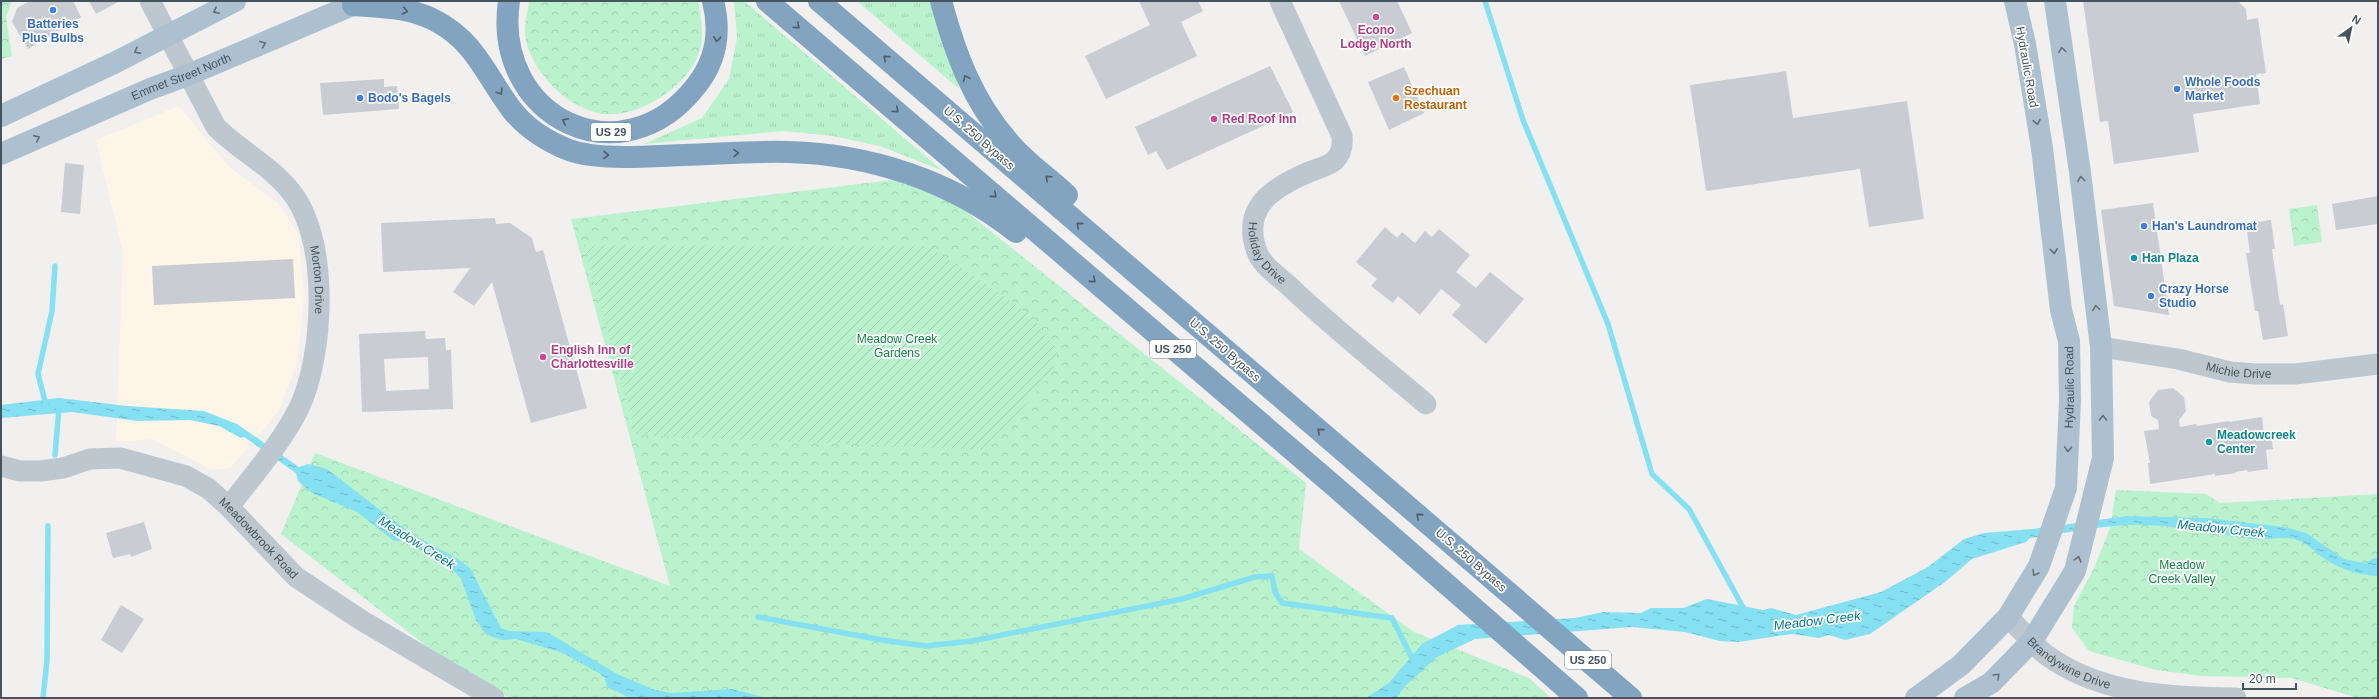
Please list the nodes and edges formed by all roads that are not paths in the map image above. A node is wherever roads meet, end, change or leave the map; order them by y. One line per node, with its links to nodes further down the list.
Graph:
1 (150, 1): 12 (street, Morton Drive)
2 (235, 1): 12 (main road, one-way to 12)
3 (509, 1): 4 (highway, US 29, one-way to 3)
4 (713, 1)
5 (767, 1): 16 (highway, US 250, one-way to 16)
6 (819, 1): 17 (highway, U.S. 250 Bypass / US 250, one-way to 6)
7 (942, 1): 17 (highway, one-way to 7)
8 (1280, 1): 20 (street, Holiday Drive)
9 (2015, 1): 23 (main road, Hydraulic Road, one-way to 23)
10 (2055, 1): 18 (main road, one-way to 10)
11 (358, 3): 13 (main road, Emmet Street North, one-way to 11); 16 (highway, one-way to 16)
12 (168, 35): 13 (street, Morton Drive); 14 (main road, one-way to 14)
13 (188, 75): 15 (main road, Emmet Street North, one-way to 13); 22 (street, Morton Drive)
14 (1, 116)
15 (1, 154)
16 (1072, 262): 26 (highway, US 250, one-way to 26)
17 (1183, 314): 27 (highway, U.S. 250 Bypass / US 250, one-way to 17)
18 (2101, 347): 19 (street, Michie Drive); 24 (main road, one-way to 18)
19 (2378, 364)
20 (1426, 404)
21 (1, 466): 22 (street, Meadowbrook Road)
22 (229, 507): 25 (street, Meadowbrook Road)
23 (2008, 617): 24 (street, Brandywine Drive); 28 (main road, Hydraulic Road)
24 (2032, 641): 29 (main road, one-way to 24); 30 (street, Brandywine Drive)
25 (494, 698)
26 (1577, 698)
27 (1631, 698)
28 (1916, 698)
29 (1965, 698)
30 (2236, 698)

